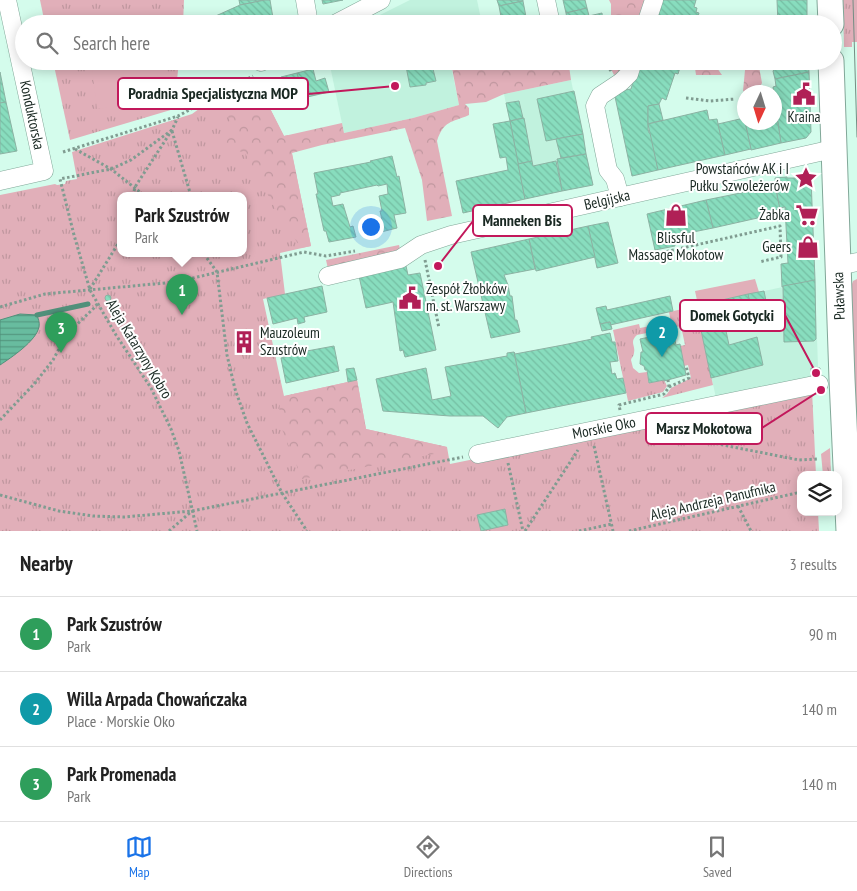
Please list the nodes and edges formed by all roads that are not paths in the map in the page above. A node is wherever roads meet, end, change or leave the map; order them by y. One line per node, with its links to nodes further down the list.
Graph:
1 (7, 0): 12 (street, Konduktorska)
2 (304, 0): 7 (street)
3 (381, 0): 8 (street)
4 (546, 0): 9 (street)
5 (654, 0): 10 (street)
6 (830, 0): 11 (main road)
7 (307, 15)
8 (352, 15)
9 (549, 15)
10 (649, 15)
11 (831, 15)
12 (15, 37)
13 (22, 70): 17 (street, Konduktorska)
14 (630, 70): 18 (street)
15 (831, 70): 16 (main road, Puławska)
16 (833, 149): 18 (street, Belgijska); 19 (main road, Puławska)
17 (0, 181)
18 (620, 197): 20 (street, Belgijska)
19 (847, 264): 21 (main road, Puławska)
20 (328, 276)
21 (827, 382): 22 (street, Morskie Oko); 23 (main road, Puławska)
22 (478, 454)
23 (849, 531)

